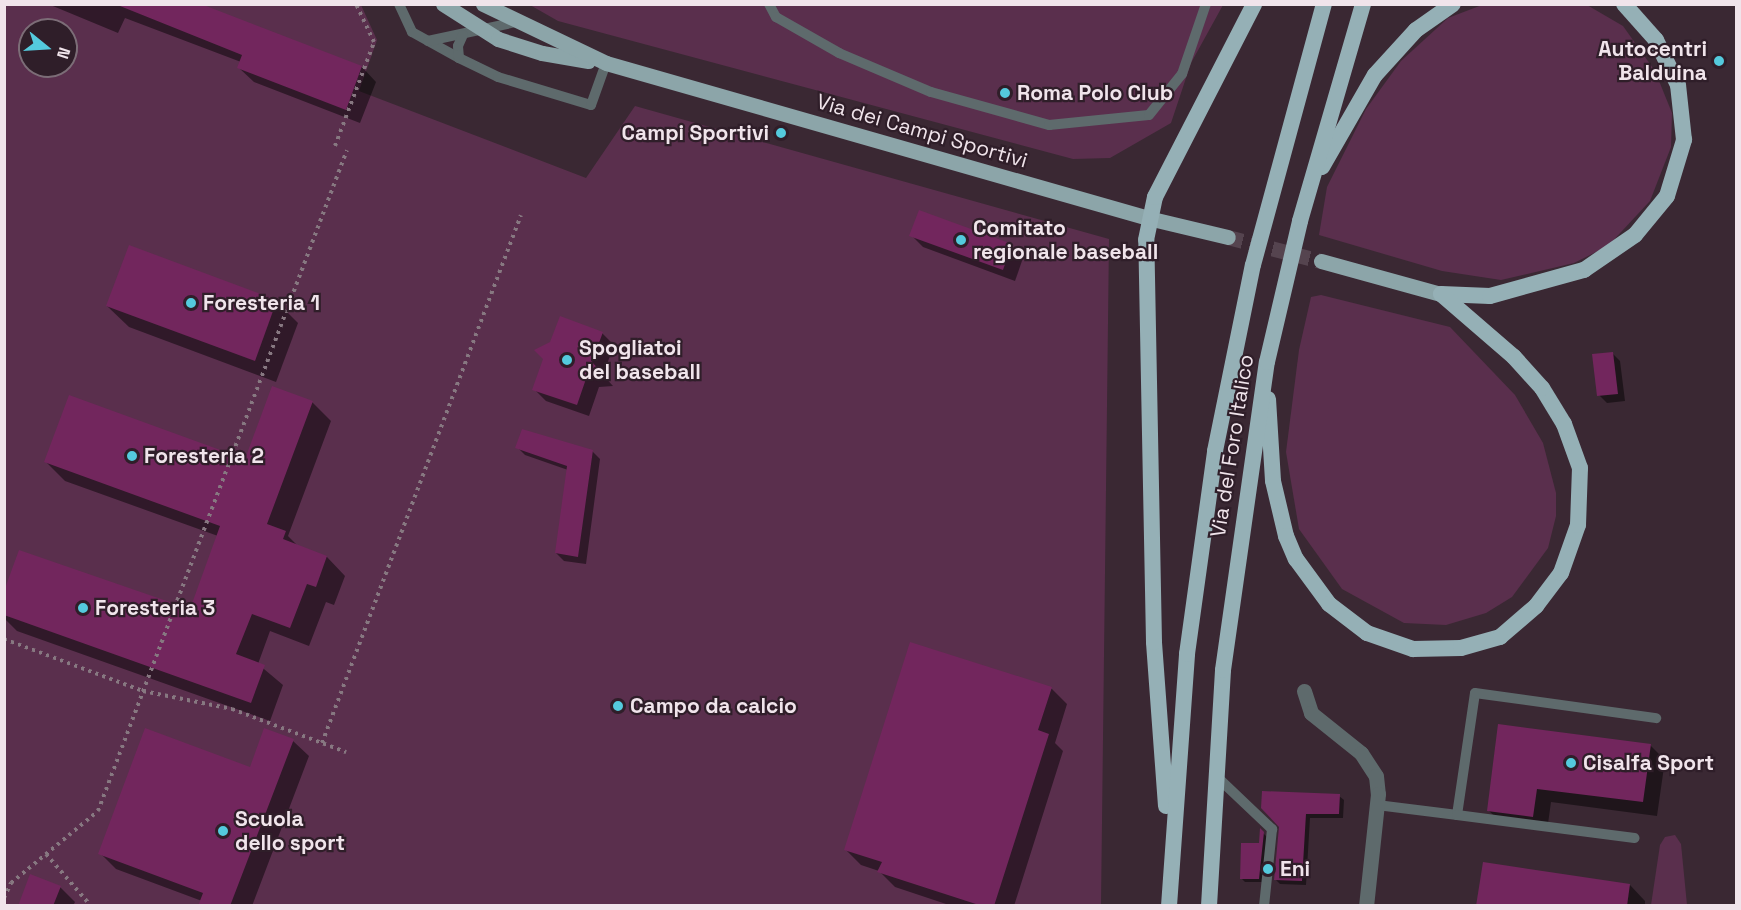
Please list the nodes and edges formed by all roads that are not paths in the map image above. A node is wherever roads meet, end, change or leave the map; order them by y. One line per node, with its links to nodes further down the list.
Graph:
1 (399, 4): 14 (lane)
2 (443, 4): 12 (main road, Via dei Campi Sportivi)
3 (483, 4): 11 (main road, Via dei Campi Sportivi)
4 (769, 4): 5 (lane)
5 (1206, 4)
6 (1254, 4): 17 (highway)
7 (1324, 4): 29 (highway, Via del Foro Italico)
8 (1363, 4): 18 (highway, Via del Foro Italico)
9 (1453, 4): 18 (highway)
10 (1624, 4): 21 (highway)
11 (516, 22): 12 (lane); 16 (main road, Via dei Campi Sportivi)
12 (479, 30): 13 (lane); 16 (main road, Via dei Campi Sportivi)
13 (463, 35): 14 (lane); 15 (lane)
14 (428, 41): 15 (lane)
15 (459, 58): 16 (lane)
16 (606, 63): 17 (main road, Via dei Campi Sportivi)
17 (1148, 218): 19 (main road, Via dei Campi Sportivi); 29 (highway)
18 (1300, 221): 22 (highway, Via del Foro Italico)
19 (1228, 237)
20 (1321, 261): 21 (main road)
21 (1441, 294): 22 (highway)
22 (1267, 362): 25 (highway, Via del Foro Italico)
23 (1304, 691): 26 (street)
24 (1656, 718): 27 (lane)
25 (1215, 775): 31 (highway, Via del Foro Italico); 32 (lane)
26 (1377, 805): 27 (lane); 33 (street)
27 (1457, 815): 28 (lane)
28 (1635, 838)
29 (1170, 865): 30 (highway, Via del Foro Italico)
30 (1168, 906)
31 (1209, 906)
32 (1264, 906)
33 (1366, 906)

